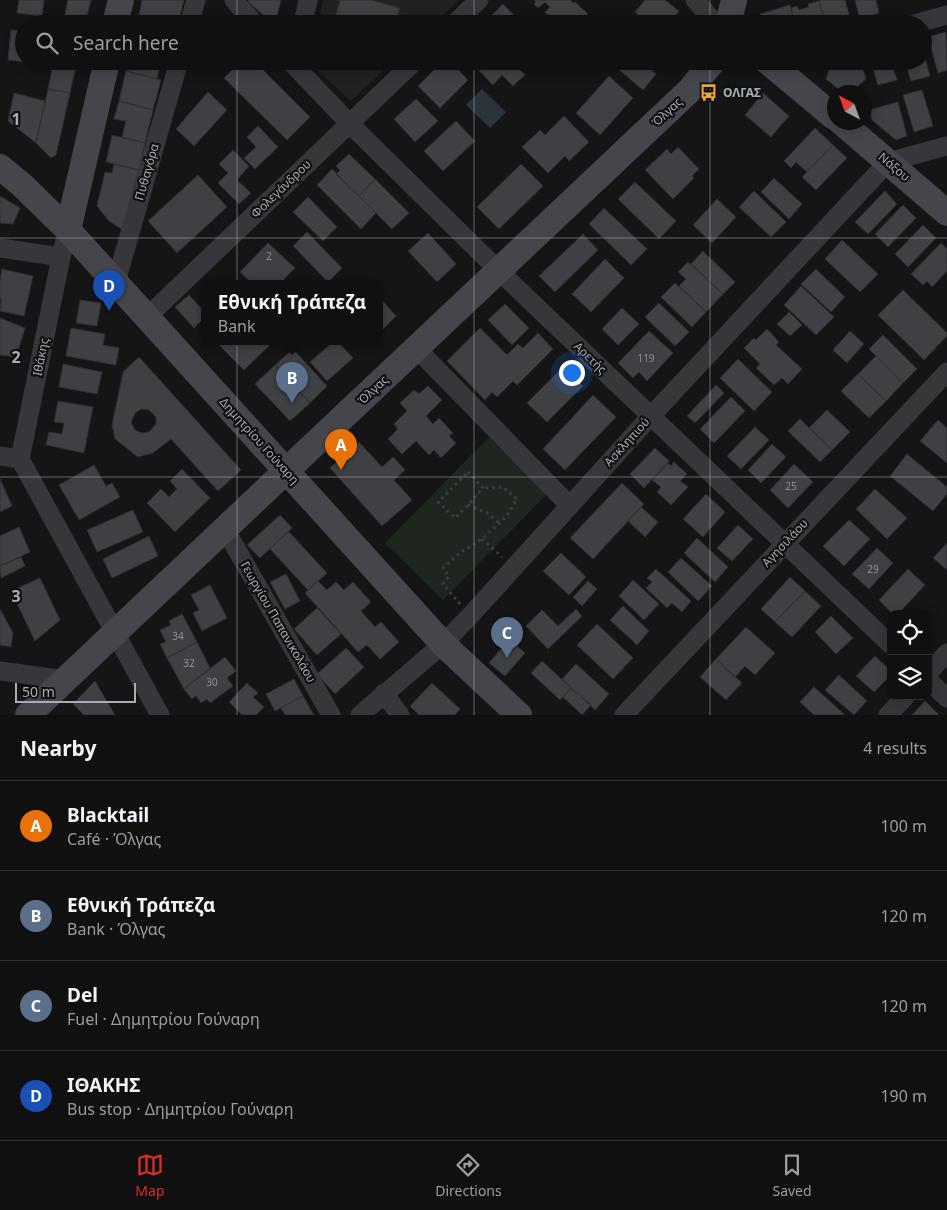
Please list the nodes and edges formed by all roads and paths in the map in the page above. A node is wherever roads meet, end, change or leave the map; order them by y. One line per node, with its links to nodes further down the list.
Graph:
1 (121, 0): 8 (main road)
2 (196, 0): 9 (street)
3 (234, 0): 10 (street)
4 (308, 0): 11 (street)
5 (479, 0): 12 (street)
6 (695, 0): 13 (street)
7 (734, 0): 14 (main road)
8 (117, 15)
9 (192, 15)
10 (248, 15)
11 (305, 15)
12 (463, 15)
13 (708, 15)
14 (730, 15)
15 (947, 15): 16 (street)
16 (932, 19)
17 (105, 70): 30 (main road, Ιθάκης)
18 (176, 70): 34 (street, Πυθαγόρα)
19 (300, 70): 24 (street, Αρετής)
20 (406, 70): 24 (street, Φολεγάνδρου)
21 (706, 70): 33 (main road, Όλγας)
22 (782, 70): 23 (main road)
23 (827, 111)
24 (350, 124): 33 (street, Αρετής); 35 (street, Φολεγάνδρου)
25 (850, 130): 27 (main road, Νάξου)
26 (947, 146): 27 (street)
27 (888, 162): 29 (main road, Νάξου); 38 (street, Ασκληπιού)
28 (0, 167): 30 (main road, Δημητρίου Γούναρη)
29 (947, 212)
30 (68, 230): 32 (street, Ιθάκης); 34 (main road, Δημητρίου Γούναρη)
31 (0, 248): 32 (street)
32 (61, 256): 40 (street, Ιθάκης)
33 (498, 270): 36 (main road, Όλγας); 38 (street, Αρετής)
34 (116, 282): 35 (main road, Δημητρίου Γούναρη)
35 (147, 317): 41 (main road, Δημητρίου Γούναρη)
36 (417, 349): 41 (main road, Όλγας); 44 (street)
37 (947, 372): 48 (street, Αγησιλάου)
38 (650, 417): 44 (street, Ασκληπιού); 48 (street, Αρετής)
39 (0, 456): 40 (street)
40 (20, 458): 51 (street)
41 (286, 471): 46 (main road, Όλγας); 53 (main road, Δημητρίου Γούναρη)
42 (482, 488): 43 (path); 43 (path); 45 (path)
43 (468, 505): 45 (path)
44 (570, 506): 49 (street, Ασκληπιού)
45 (499, 524): 47 (path)
46 (225, 528): 51 (main road, Όλγας); 64 (street, Γεωργίου Παπανικολάου)
47 (482, 539): 49 (path); 50 (path)
48 (784, 544): 52 (street, Αρετής); 68 (street, Αγησιλάου)
49 (514, 568): 50 (street, Ασκληπιού)
50 (470, 616): 53 (street, Ασκληπιού)
51 (115, 633): 57 (main road, Όλγας); 63 (street)
52 (887, 641)
53 (443, 644): 59 (street, Ασκληπιού); 67 (main road, Δημητρίου Γούναρη)
54 (947, 653): 55 (street)
55 (932, 669)
56 (0, 671): 57 (street)
57 (66, 680): 62 (main road, Όλγας)
58 (932, 684): 60 (street)
59 (384, 693): 65 (street, Ασκληπιού); 66 (street)
60 (947, 698)
61 (902, 700): 69 (street)
62 (28, 715)
63 (160, 715)
64 (331, 715)
65 (360, 715)
66 (400, 715)
67 (519, 715)
68 (624, 715)
69 (888, 715)

